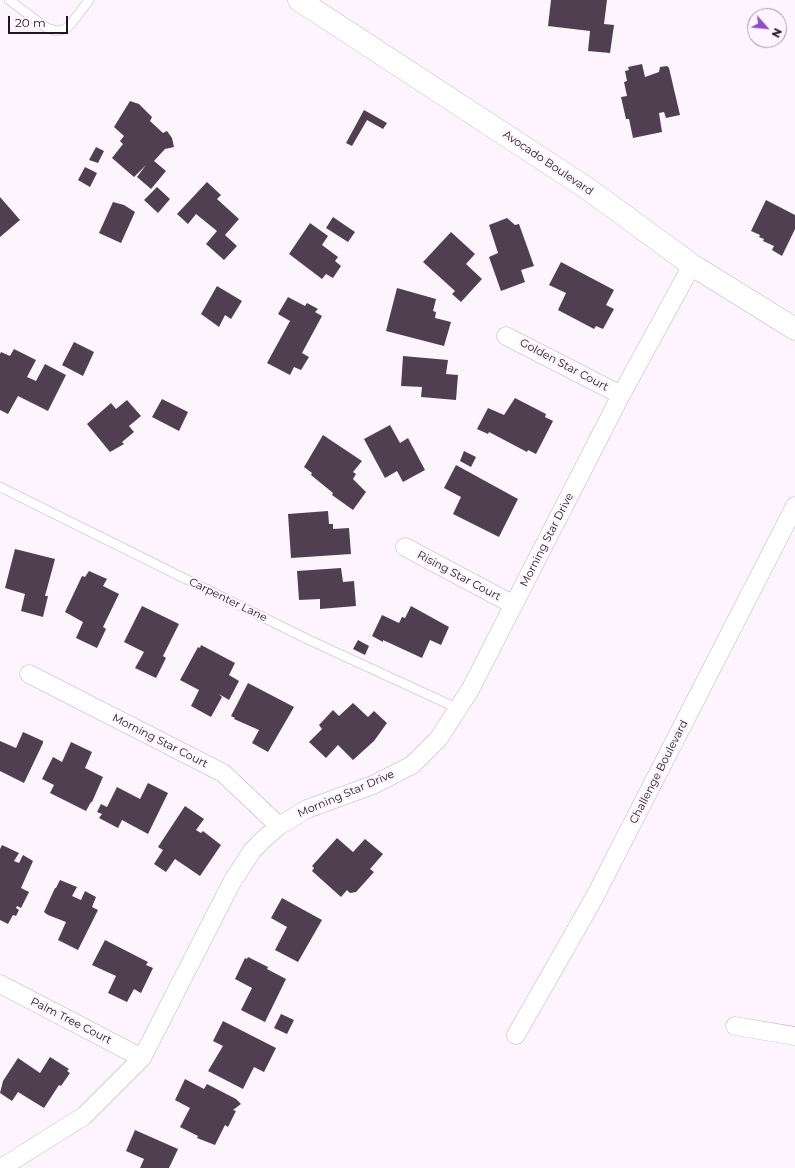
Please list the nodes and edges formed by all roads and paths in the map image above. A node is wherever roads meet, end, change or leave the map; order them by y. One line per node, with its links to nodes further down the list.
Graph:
1 (9, 0): 2 (lane)
2 (89, 0)
3 (298, 0): 4 (main road, Avocado Boulevard)
4 (692, 265): 5 (main road, Avocado Boulevard); 7 (street, Morning Star Drive)
5 (795, 329)
6 (506, 336): 7 (street, Golden Star Court)
7 (621, 395): 11 (street, Morning Star Drive)
8 (0, 487): 13 (lane, Carpenter Lane)
9 (795, 506): 17 (street, Challenge Boulevard)
10 (405, 547): 11 (street, Rising Star Court)
11 (514, 605): 13 (street, Morning Star Drive)
12 (29, 674): 14 (street, Morning Star Court)
13 (458, 709): 14 (street, Morning Star Drive)
14 (279, 826): 19 (street, Morning Star Drive)
15 (0, 984): 19 (street, Palm Tree Court)
16 (735, 1026): 18 (street)
17 (516, 1035)
18 (795, 1036)
19 (142, 1058): 20 (street, Morning Star Drive)
20 (1, 1168)

